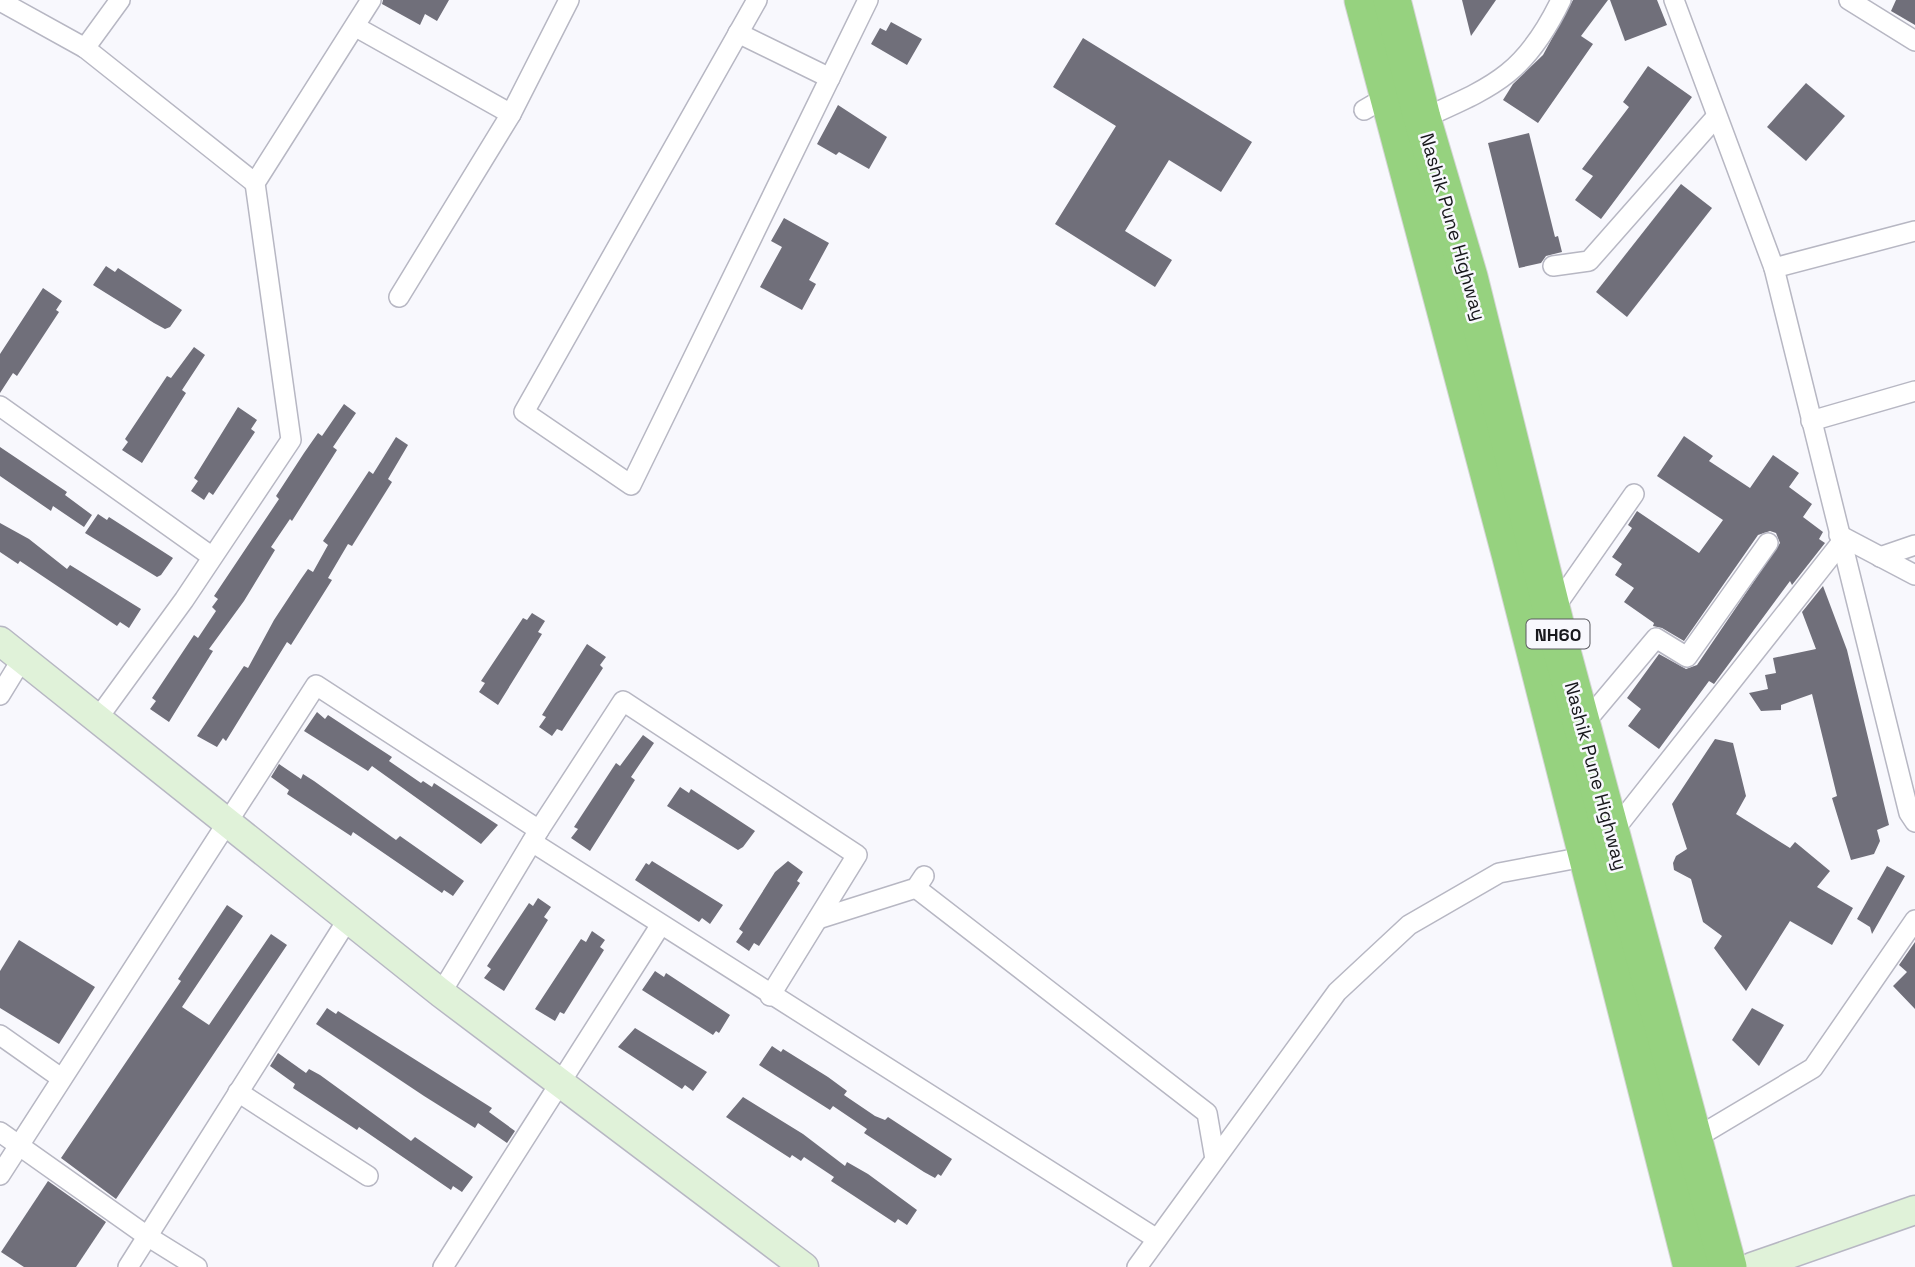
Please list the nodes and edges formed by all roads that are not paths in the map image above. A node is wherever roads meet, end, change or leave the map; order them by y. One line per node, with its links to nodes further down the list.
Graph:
1 (120, 0): 15 (street)
2 (371, 0): 12 (street)
3 (569, 0): 18 (street)
4 (757, 0): 13 (street)
5 (868, 0): 16 (street)
6 (1363, 0): 17 (highway, Nashik Pune Highway / NH60)
7 (1392, 0): 17 (highway, Nashik Pune Highway / NH60)
8 (1561, 0): 17 (street)
9 (1674, 0): 19 (street)
10 (1849, 0): 14 (street)
11 (0, 1): 15 (street)
12 (356, 27): 18 (street); 20 (street)
13 (738, 33): 16 (street); 16 (street)
14 (1915, 41)
15 (85, 48): 20 (street)
16 (830, 79)
17 (1398, 108): 35 (highway, Nashik Pune Highway / NH60); 44 (highway, Nashik Pune Highway / NH60)
18 (511, 114): 24 (street)
19 (1716, 117): 22 (street); 23 (street)
20 (255, 183): 32 (street)
21 (1915, 231): 23 (street)
22 (1553, 266)
23 (1774, 268): 27 (street)
24 (400, 297)
25 (1915, 391): 27 (street)
26 (0, 407): 32 (street)
27 (1811, 421): 29 (street)
28 (1633, 495): 35 (street)
29 (1840, 539): 33 (street); 41 (street); 44 (street)
30 (1768, 543): 40 (street)
31 (1915, 545): 33 (street)
32 (211, 556): 39 (street)
33 (1880, 556): 34 (street)
34 (1915, 575)
35 (1552, 611): 40 (highway, Nashik Pune Highway / NH60)
36 (0, 642): 37 (street)
37 (22, 659): 38 (street); 39 (street)
38 (0, 695)
39 (98, 718): 42 (street)
40 (1582, 726): 44 (highway, Nashik Pune Highway / NH60)
41 (1913, 816)
42 (227, 820): 43 (street); 45 (street); 52 (street)
43 (535, 836): 46 (street); 48 (street); 49 (street)
44 (1600, 845): 56 (highway, Nashik Pune Highway / NH60); 58 (street); 69 (highway, Nashik Pune Highway / NH60)
45 (348, 919): 49 (street); 54 (street)
46 (818, 919): 50 (street); 58 (street)
47 (1915, 920): 56 (street)
48 (660, 926): 50 (street); 53 (street)
49 (441, 993): 53 (street)
50 (770, 996): 63 (street)
51 (0, 1035): 52 (street)
52 (61, 1078): 57 (street)
53 (561, 1084): 64 (street); 67 (street)
54 (239, 1092): 60 (street); 62 (street)
55 (0, 1132): 57 (street)
56 (1694, 1139): 70 (highway, Nashik Pune Highway / NH60)
57 (19, 1145): 59 (street); 62 (street)
58 (1215, 1159): 63 (street)
59 (0, 1175)
60 (368, 1176)
61 (1915, 1210): 71 (street)
62 (147, 1236): 65 (street); 66 (street)
63 (1157, 1239): 68 (street)
64 (800, 1266)
65 (128, 1267)
66 (197, 1267)
67 (443, 1267)
68 (1137, 1267)
69 (1692, 1267)
70 (1728, 1267)
71 (1752, 1267)

